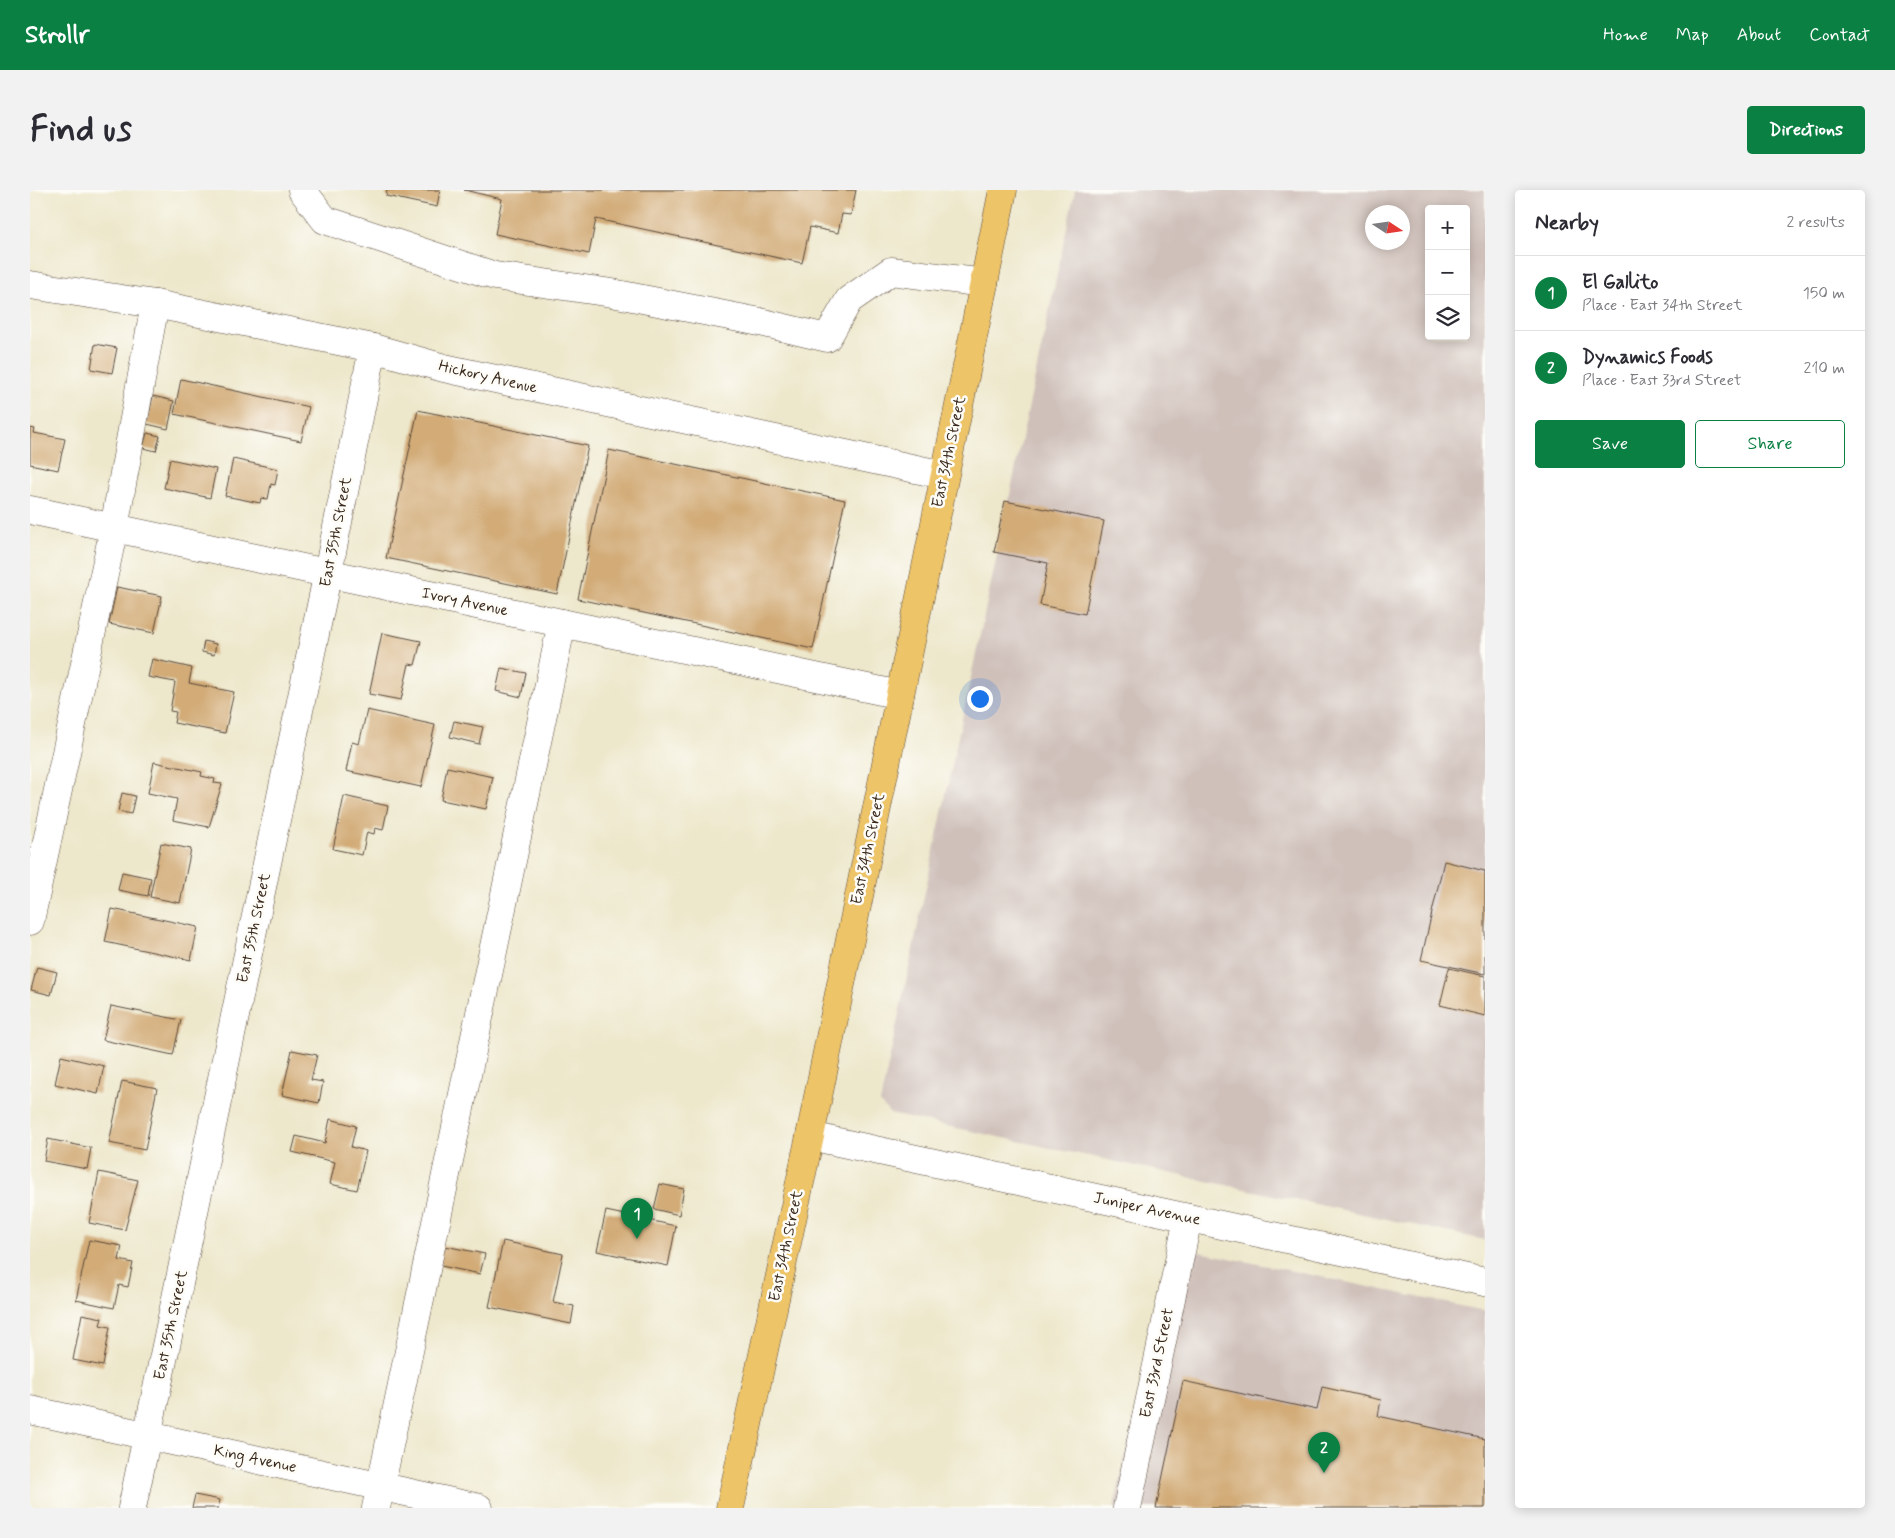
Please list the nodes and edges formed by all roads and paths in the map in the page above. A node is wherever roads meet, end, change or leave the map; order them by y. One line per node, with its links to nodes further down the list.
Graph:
1 (302, 190): 3 (street)
2 (1003, 190): 3 (main road, East 34th Street)
3 (984, 283): 7 (main road, East 34th Street)
4 (30, 285): 5 (street, Hickory Avenue)
5 (155, 304): 6 (street, Hickory Avenue); 9 (street)
6 (373, 348): 7 (street, Hickory Avenue); 10 (street, East 35th Street)
7 (944, 475): 12 (main road, East 34th Street)
8 (30, 510): 9 (street, Ivory Avenue)
9 (114, 528): 10 (street, Ivory Avenue); 13 (street)
10 (328, 572): 11 (street, Ivory Avenue); 18 (street, East 35th Street)
11 (562, 623): 12 (street, Ivory Avenue); 19 (street)
12 (900, 695): 14 (main road, East 34th Street)
13 (30, 921)
14 (810, 1136): 15 (street, Juniper Avenue); 22 (main road, East 34th Street)
15 (1188, 1218): 16 (street, Juniper Avenue); 23 (street, East 33rd Street)
16 (1485, 1282)
17 (30, 1410): 18 (street, King Avenue)
18 (148, 1436): 19 (street, King Avenue); 20 (street, East 35th Street)
19 (378, 1497): 21 (street, King Avenue)
20 (132, 1508)
21 (479, 1508)
22 (730, 1508)
23 (1126, 1508)

